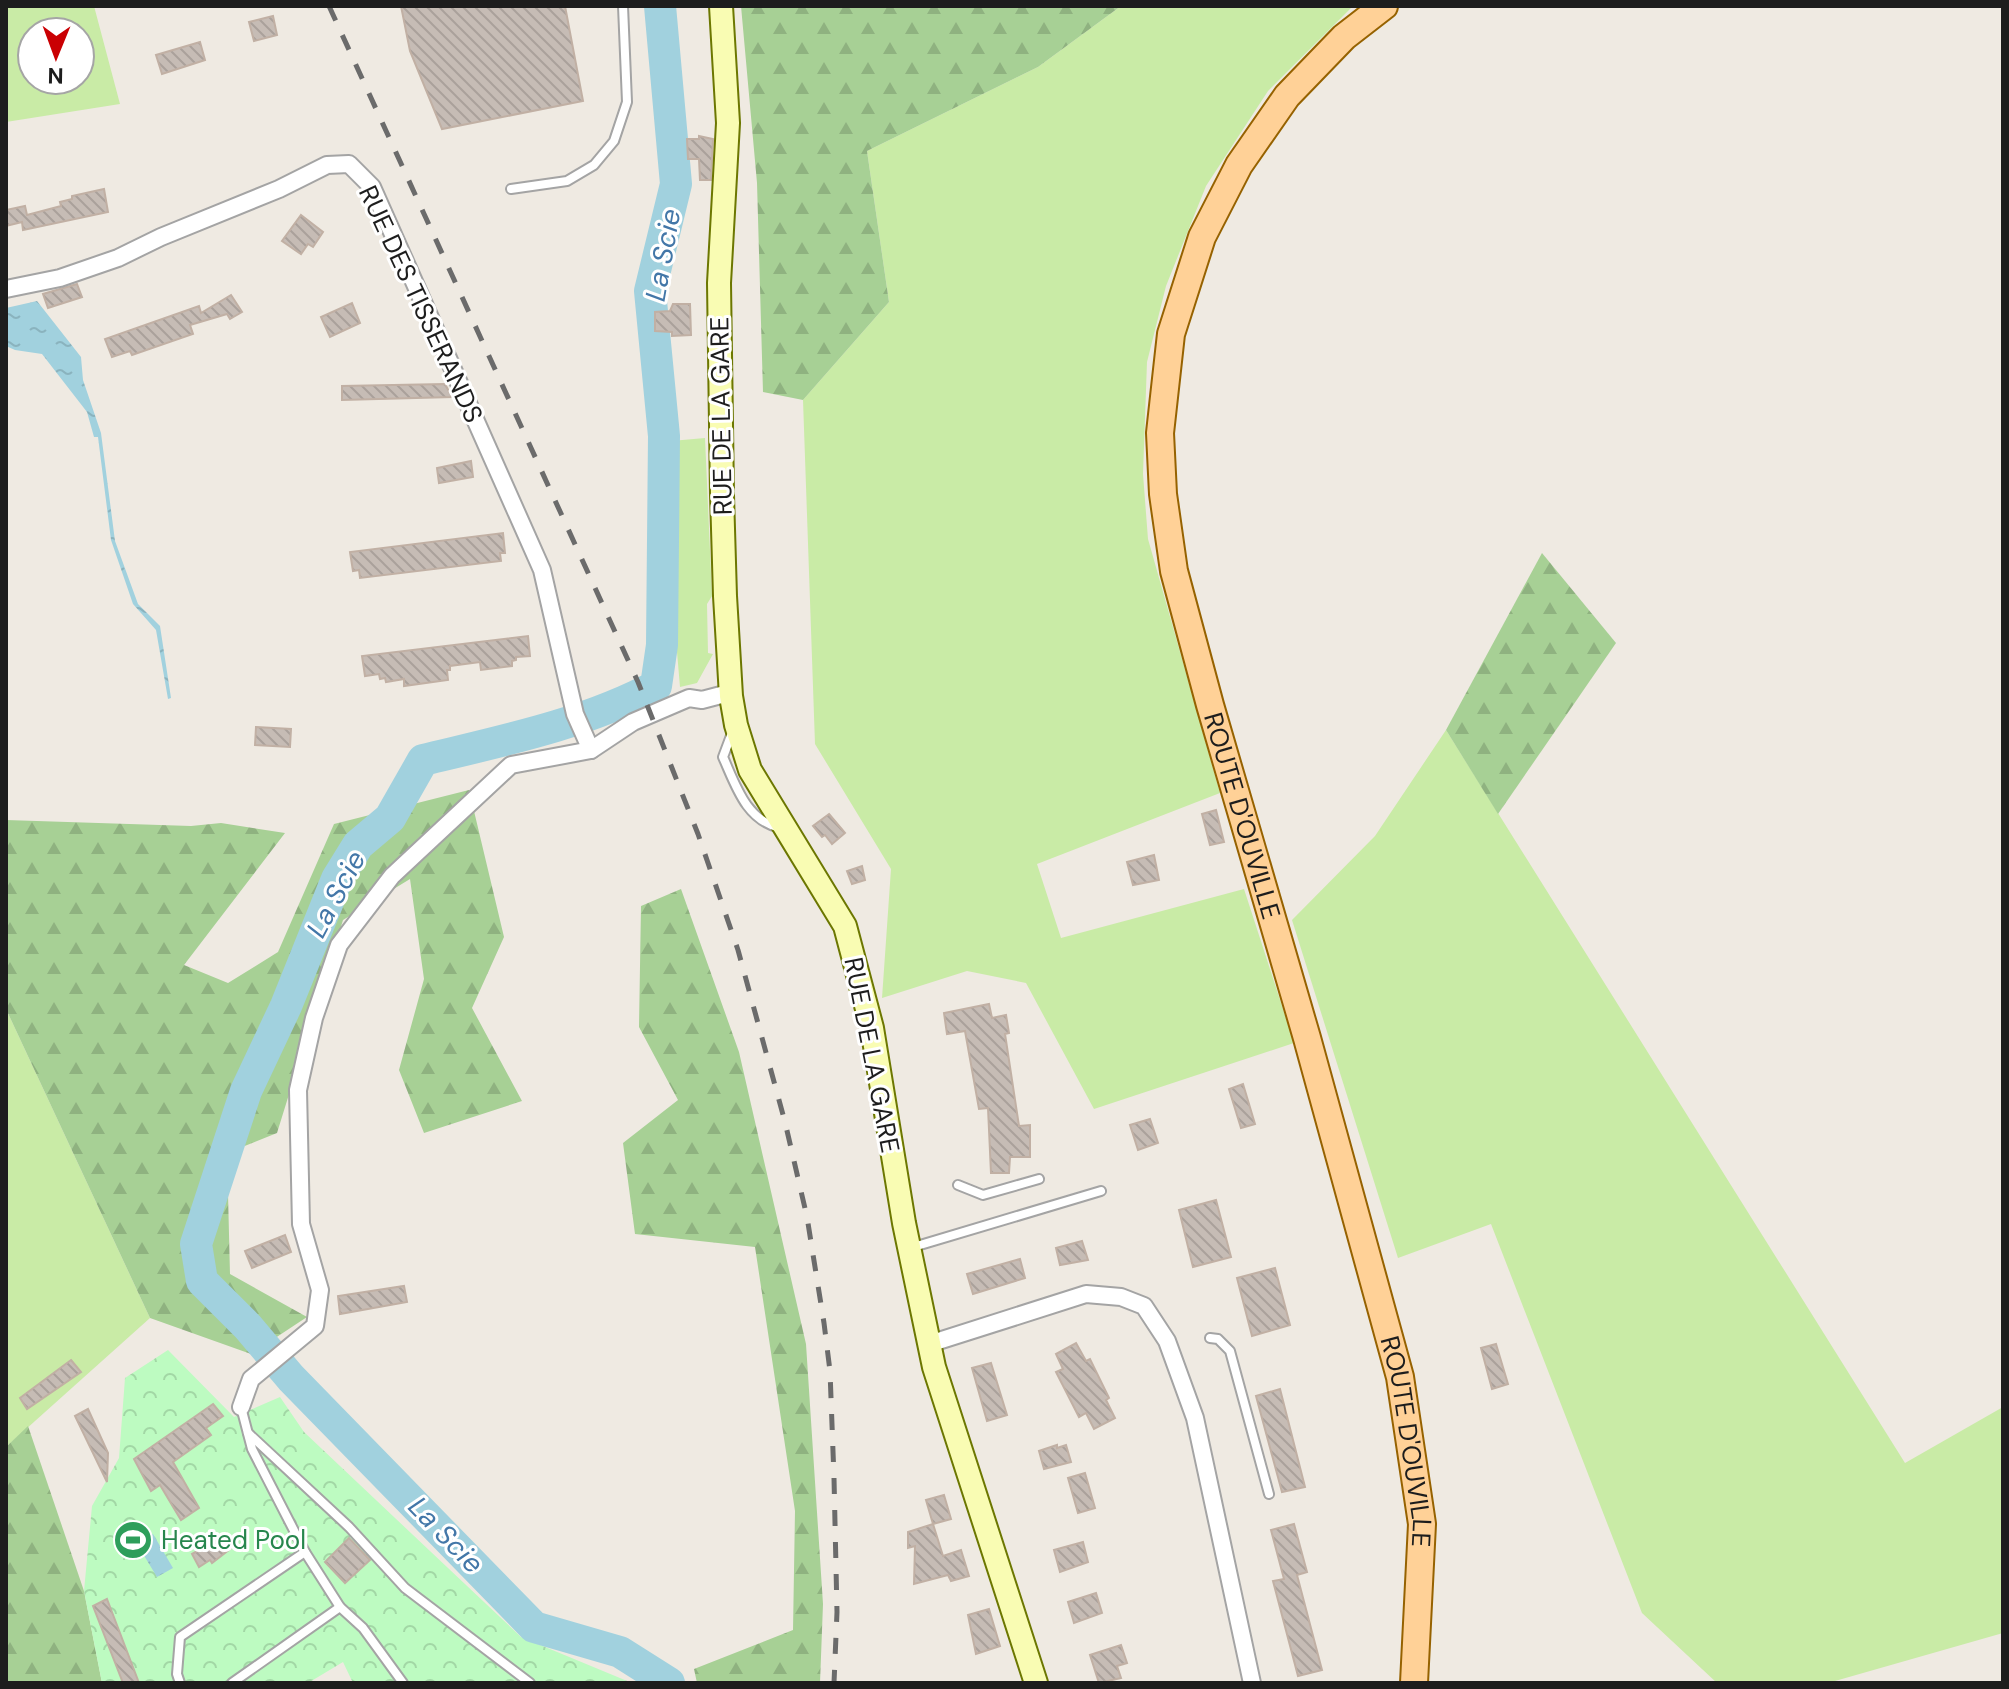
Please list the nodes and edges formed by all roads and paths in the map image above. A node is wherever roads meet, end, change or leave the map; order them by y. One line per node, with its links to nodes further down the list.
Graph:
1 (623, 6): 4 (lane)
2 (721, 6): 6 (street, RUE DE LA GARE)
3 (1384, 6): 25 (main road, ROUTE D'OUVILLE)
4 (511, 189)
5 (6, 289): 7 (street, RUE DES TISSERANDS)
6 (731, 696): 7 (street); 11 (street, RUE DE LA GARE)
7 (588, 745): 14 (street)
8 (1039, 1179): 9 (lane)
9 (958, 1185)
10 (1101, 1191): 11 (lane)
11 (909, 1248): 13 (street, RUE DE LA GARE)
12 (1210, 1338): 16 (lane)
13 (929, 1344): 23 (street, RUE DE LA GARE); 24 (street)
14 (241, 1407): 15 (lane)
15 (248, 1433): 17 (lane); 22 (lane)
16 (1269, 1494)
17 (305, 1552): 18 (lane); 19 (lane)
18 (340, 1607): 20 (lane); 21 (lane)
19 (180, 1683)
20 (232, 1683)
21 (403, 1683)
22 (530, 1683)
23 (1036, 1683)
24 (1252, 1683)
25 (1414, 1683)

